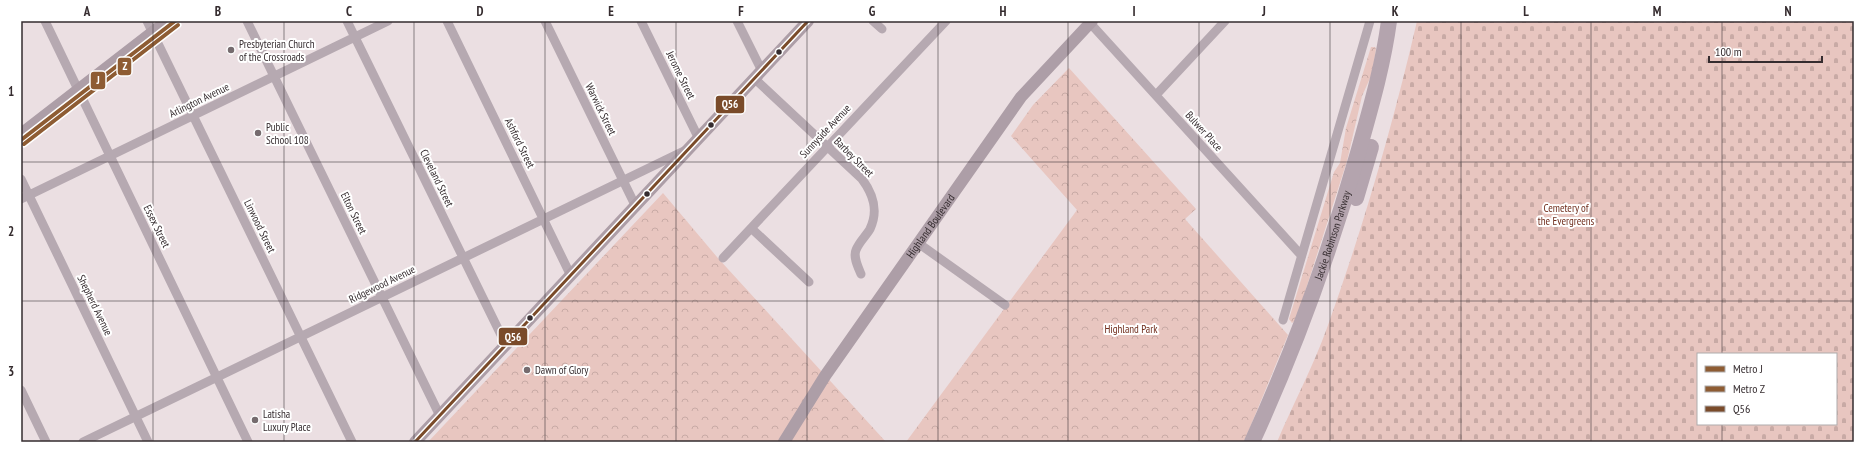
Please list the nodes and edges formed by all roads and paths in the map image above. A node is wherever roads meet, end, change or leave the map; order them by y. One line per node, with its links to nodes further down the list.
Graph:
1 (45, 21): 24 (street, Essex Street)
2 (146, 21): 20 (street, Linwood Street)
3 (167, 21): 20 (main road)
4 (247, 21): 23 (street, Elton Street)
5 (347, 21): 21 (street, Cleveland Street)
6 (388, 21): 21 (street, Arlington Avenue)
7 (447, 21): 35 (street, Ashford Street)
8 (545, 21): 32 (street, Warwick Street)
9 (641, 21): 28 (street, Jerome Street)
10 (738, 21): 22 (street, Barbey Street)
11 (808, 21): 22 (main road)
12 (873, 21): 19 (street)
13 (946, 21): 29 (street, Sunnyside Avenue)
14 (1225, 21): 25 (street)
15 (1370, 21): 38 (street, Jackie Robinson Parkway)
16 (1389, 21): 60 (highway, Jackie Robinson Parkway)
17 (1399, 21): 61 (highway, Jackie Robinson Parkway)
18 (1091, 22): 25 (street, Bulwer Place); 37 (main road, Highland Boulevard)
19 (882, 30)
20 (152, 32): 24 (main road); 26 (street, Linwood Street)
21 (355, 37): 23 (street, Arlington Avenue); 39 (street, Cleveland Street)
22 (759, 75): 28 (main road); 29 (street, Barbey Street)
23 (274, 77): 26 (street, Arlington Avenue); 44 (street, Elton Street)
24 (78, 90): 27 (main road); 30 (street, Essex Street)
25 (1156, 95): 38 (street, Bulwer Place)
26 (193, 116): 30 (street, Arlington Avenue); 47 (street, Linwood Street)
27 (21, 134)
28 (696, 143): 32 (street, Ridgewood Avenue); 34 (main road)
29 (827, 146): 36 (street, Sunnyside Avenue); 41 (street, Barbey Street)
30 (110, 156): 33 (street, Arlington Avenue); 49 (street, Essex Street)
31 (21, 179): 33 (street, Shepherd Avenue)
32 (623, 180): 34 (street, Warwick Street); 35 (street, Ridgewood Avenue)
33 (25, 197): 51 (street, Shepherd Avenue)
34 (636, 207): 42 (main road)
35 (543, 218): 39 (street, Ridgewood Avenue); 42 (street, Ashford Street)
36 (751, 228): 40 (street, Sunnyside Avenue); 43 (street)
37 (918, 243): 45 (street); 59 (main road, Highland Boulevard)
38 (1300, 255): 46 (street, Jackie Robinson Parkway)
39 (462, 258): 44 (street, Ridgewood Avenue); 48 (street, Cleveland Street)
40 (722, 258)
41 (861, 274)
42 (571, 276): 48 (main road)
43 (810, 282)
44 (382, 297): 47 (street, Ridgewood Avenue); 52 (street, Elton Street)
45 (1005, 305)
46 (1283, 320)
47 (301, 337): 49 (street, Ridgewood Avenue); 57 (street, Linwood Street)
48 (506, 345): 52 (main road)
49 (217, 377): 51 (street, Ridgewood Avenue); 56 (street, Essex Street)
50 (21, 390): 53 (street)
51 (136, 416): 54 (street, Ridgewood Avenue); 55 (street, Shepherd Avenue)
52 (440, 416): 58 (main road)
53 (46, 442)
54 (83, 442)
55 (148, 442)
56 (248, 442)
57 (352, 442)
58 (415, 442)
59 (784, 442)
60 (1252, 442)
61 (1263, 442)

